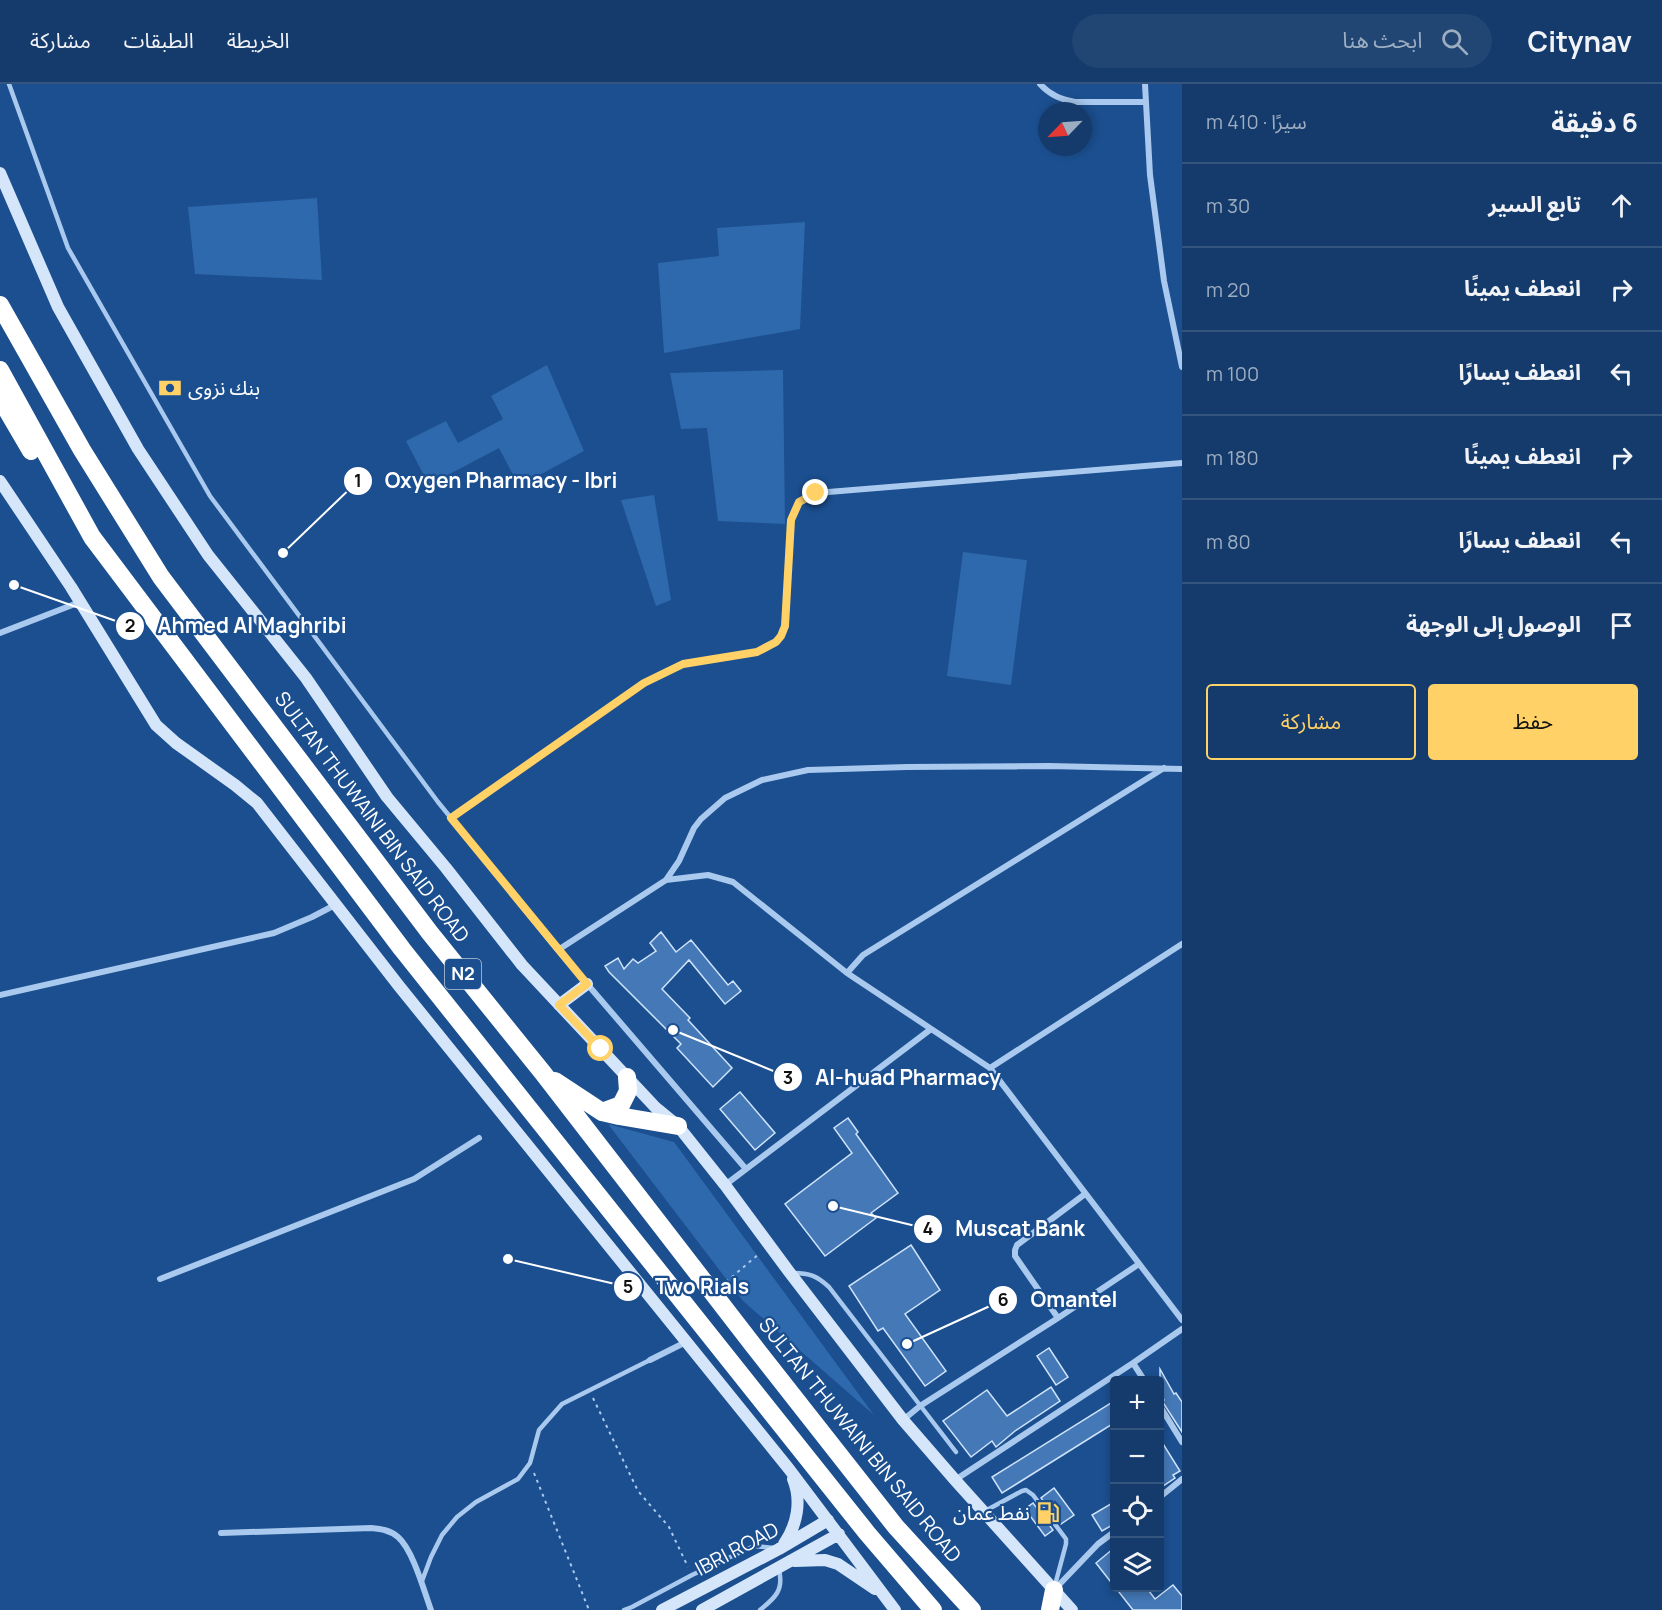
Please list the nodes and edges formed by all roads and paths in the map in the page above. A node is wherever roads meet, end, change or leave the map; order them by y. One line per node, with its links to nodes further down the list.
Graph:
1 (9, 84): 17 (lane)
2 (1040, 84): 4 (street)
3 (1145, 84): 4 (street)
4 (1146, 102): 7 (street)
5 (0, 173): 25 (street)
6 (0, 305): 28 (highway, SULTAN THUWAINI BIN SAID ROAD / N2)
7 (1182, 367)
8 (0, 370): 12 (highway, N2)
9 (0, 398): 12 (highway)
10 (1182, 463): 17 (street)
11 (0, 481): 13 (street)
12 (92, 537): 77 (highway, N2)
13 (80, 602): 14 (street); 19 (street)
14 (0, 633)
15 (1164, 768): 16 (street); 18 (street); 22 (street)
16 (1182, 769)
17 (451, 818): 21 (street)
18 (666, 880): 21 (street); 22 (street)
19 (335, 904): 24 (street); 44 (street)
20 (1182, 944): 27 (street)
21 (558, 950): 23 (street)
22 (847, 973): 26 (street)
23 (587, 984): 25 (street); 33 (street)
24 (0, 995)
25 (559, 1005): 29 (street)
26 (931, 1029): 27 (street); 33 (street)
27 (990, 1068): 35 (street)
28 (543, 1073): 30 (highway); 40 (highway, SULTAN THUWAINI BIN SAID ROAD / N2)
29 (627, 1077): 30 (highway); 31 (street)
30 (603, 1112): 31 (highway)
31 (678, 1126): 34 (street)
32 (478, 1138): 39 (street)
33 (746, 1169): 34 (street)
34 (725, 1185): 36 (street)
35 (1085, 1194): 37 (street); 41 (street)
36 (770, 1246): 38 (street); 40 (path)
37 (1139, 1264): 41 (street); 42 (street)
38 (790, 1273): 49 (lane); 51 (street)
39 (160, 1279)
40 (714, 1293): 78 (highway, SULTAN THUWAINI BIN SAID ROAD / N2)
41 (1058, 1318): 49 (street)
42 (1182, 1320)
43 (1182, 1329): 46 (street)
44 (686, 1341): 45 (street); 55 (street)
45 (650, 1360): 48 (lane)
46 (1133, 1364): 47 (street); 57 (street)
47 (1141, 1376)
48 (590, 1390): 54 (lane); 67 (path)
49 (920, 1406): 51 (street); 53 (lane)
50 (1164, 1413): 52 (street)
51 (903, 1420): 57 (street)
52 (1182, 1442)
53 (956, 1452)
54 (530, 1463): 68 (lane); 72 (path)
55 (789, 1469): 60 (street); 64 (street)
56 (1182, 1479): 58 (street)
57 (955, 1480): 59 (street)
58 (1164, 1494)
59 (984, 1512): 69 (street); 69 (lane)
60 (828, 1520): 62 (street); 64 (street, IBRI ROAD)
61 (221, 1533): 68 (street)
62 (839, 1534): 65 (street, IBRI ROAD); 70 (street)
63 (1110, 1535): 69 (street)
64 (780, 1549): 67 (lane); 74 (street, IBRI ROAD)
65 (791, 1561): 66 (street, IBRI ROAD); 70 (street)
66 (778, 1567): 75 (street, IBRI ROAD); 76 (lane)
67 (692, 1575): 73 (lane)
68 (421, 1583): 71 (street)
69 (1054, 1590): 79 (highway); 80 (street)
70 (891, 1606)
71 (431, 1610)
72 (589, 1610)
73 (624, 1610)
74 (662, 1610)
75 (702, 1610)
76 (760, 1610)
77 (933, 1610)
78 (972, 1610)
79 (1050, 1610)
80 (1072, 1610)

